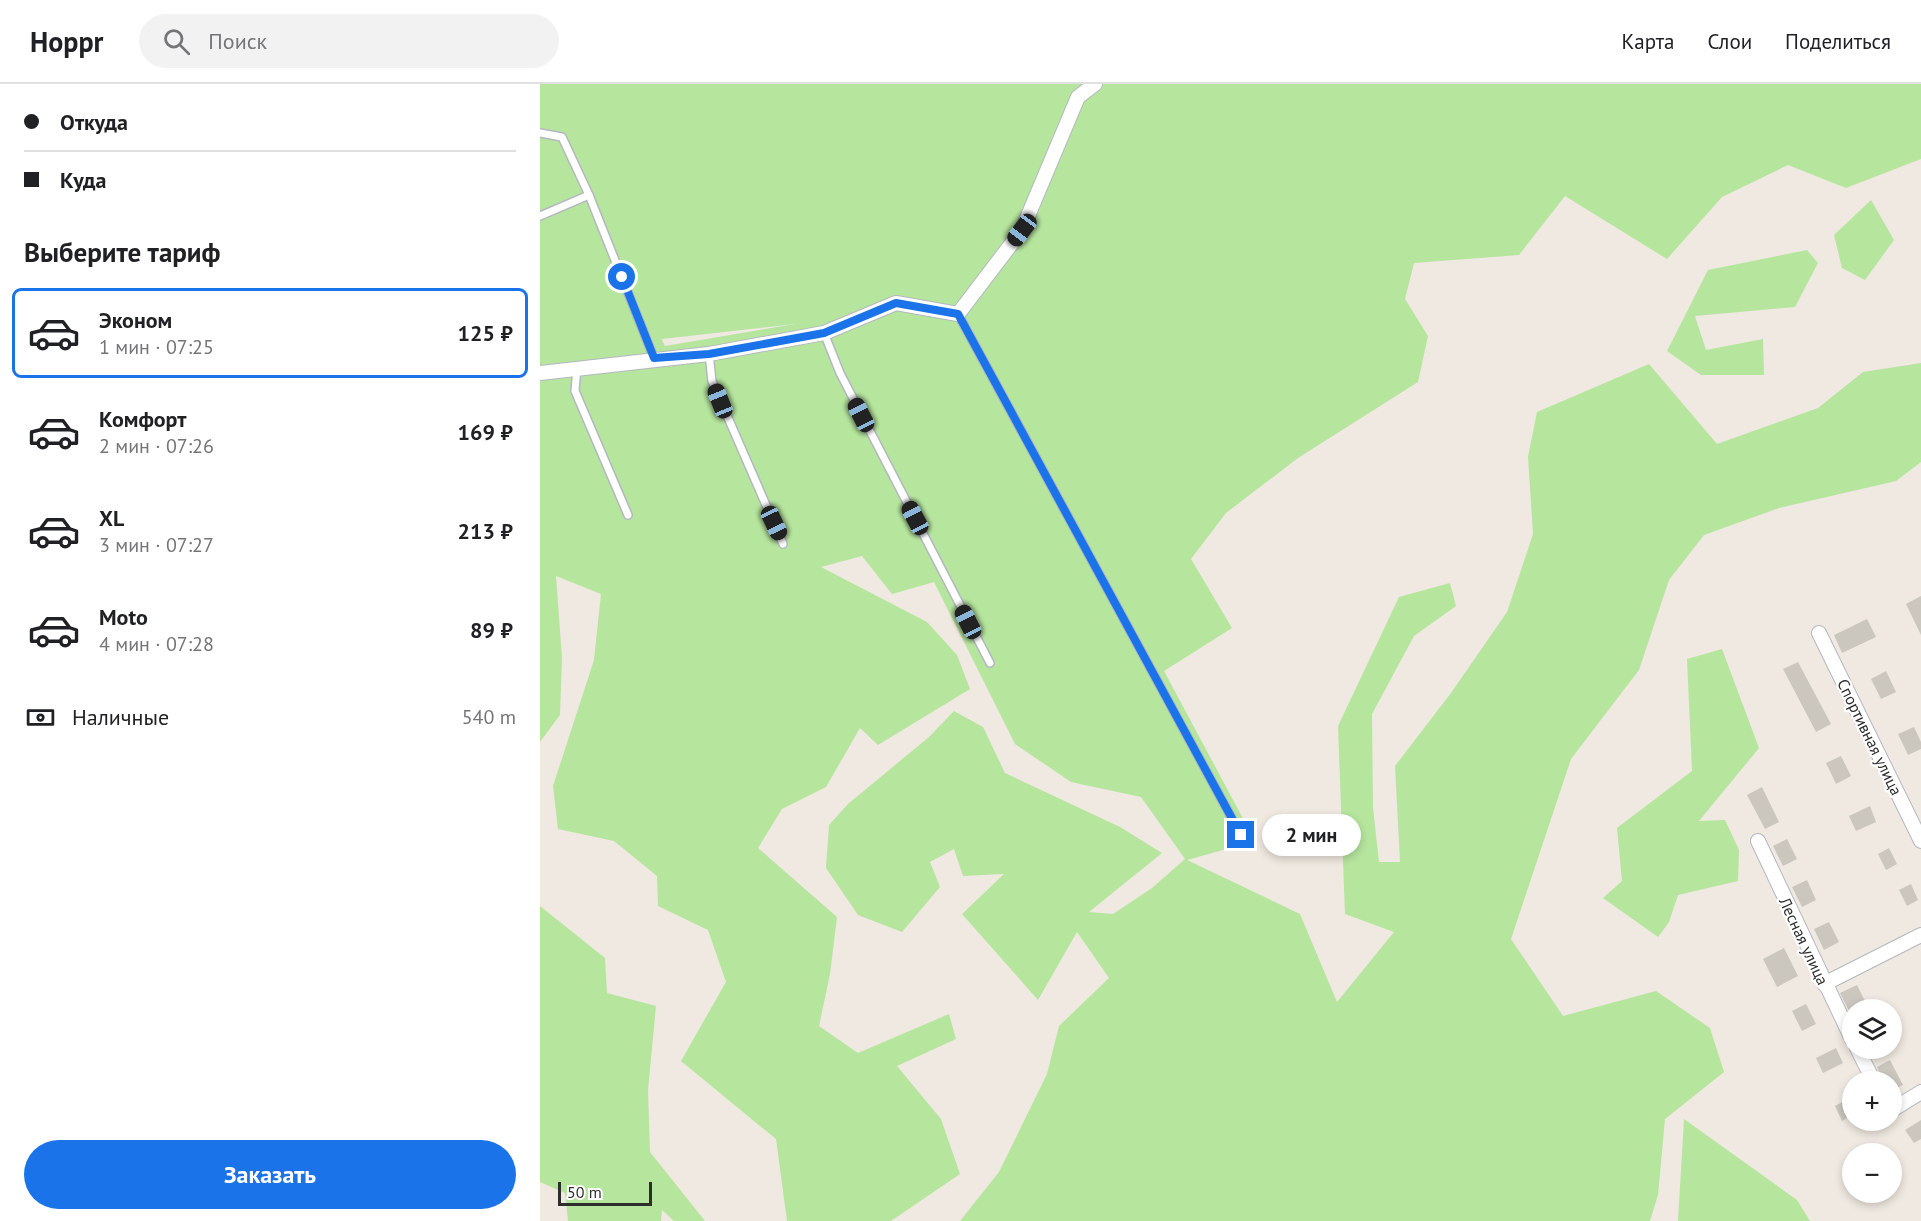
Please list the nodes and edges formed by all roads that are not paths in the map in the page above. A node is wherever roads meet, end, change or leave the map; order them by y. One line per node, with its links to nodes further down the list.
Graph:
1 (1095, 84): 5 (street)
2 (540, 133): 3 (lane)
3 (589, 195): 4 (lane); 8 (lane)
4 (540, 216)
5 (958, 314): 6 (street); 15 (lane)
6 (824, 333): 7 (street); 14 (lane)
7 (709, 354): 8 (street); 12 (lane)
8 (654, 358): 9 (street)
9 (577, 367): 10 (street); 11 (lane)
10 (540, 373)
11 (628, 515)
12 (783, 544)
13 (1819, 633): 17 (street, Спортивная улица)
14 (990, 663)
15 (1241, 835)
16 (1758, 841): 19 (street, Лесная улица)
17 (1921, 841)
18 (1921, 935): 19 (street)
19 (1824, 984): 20 (street, Лесная улица)
20 (1842, 1019)
21 (1921, 1092): 22 (street)
22 (1902, 1104)

